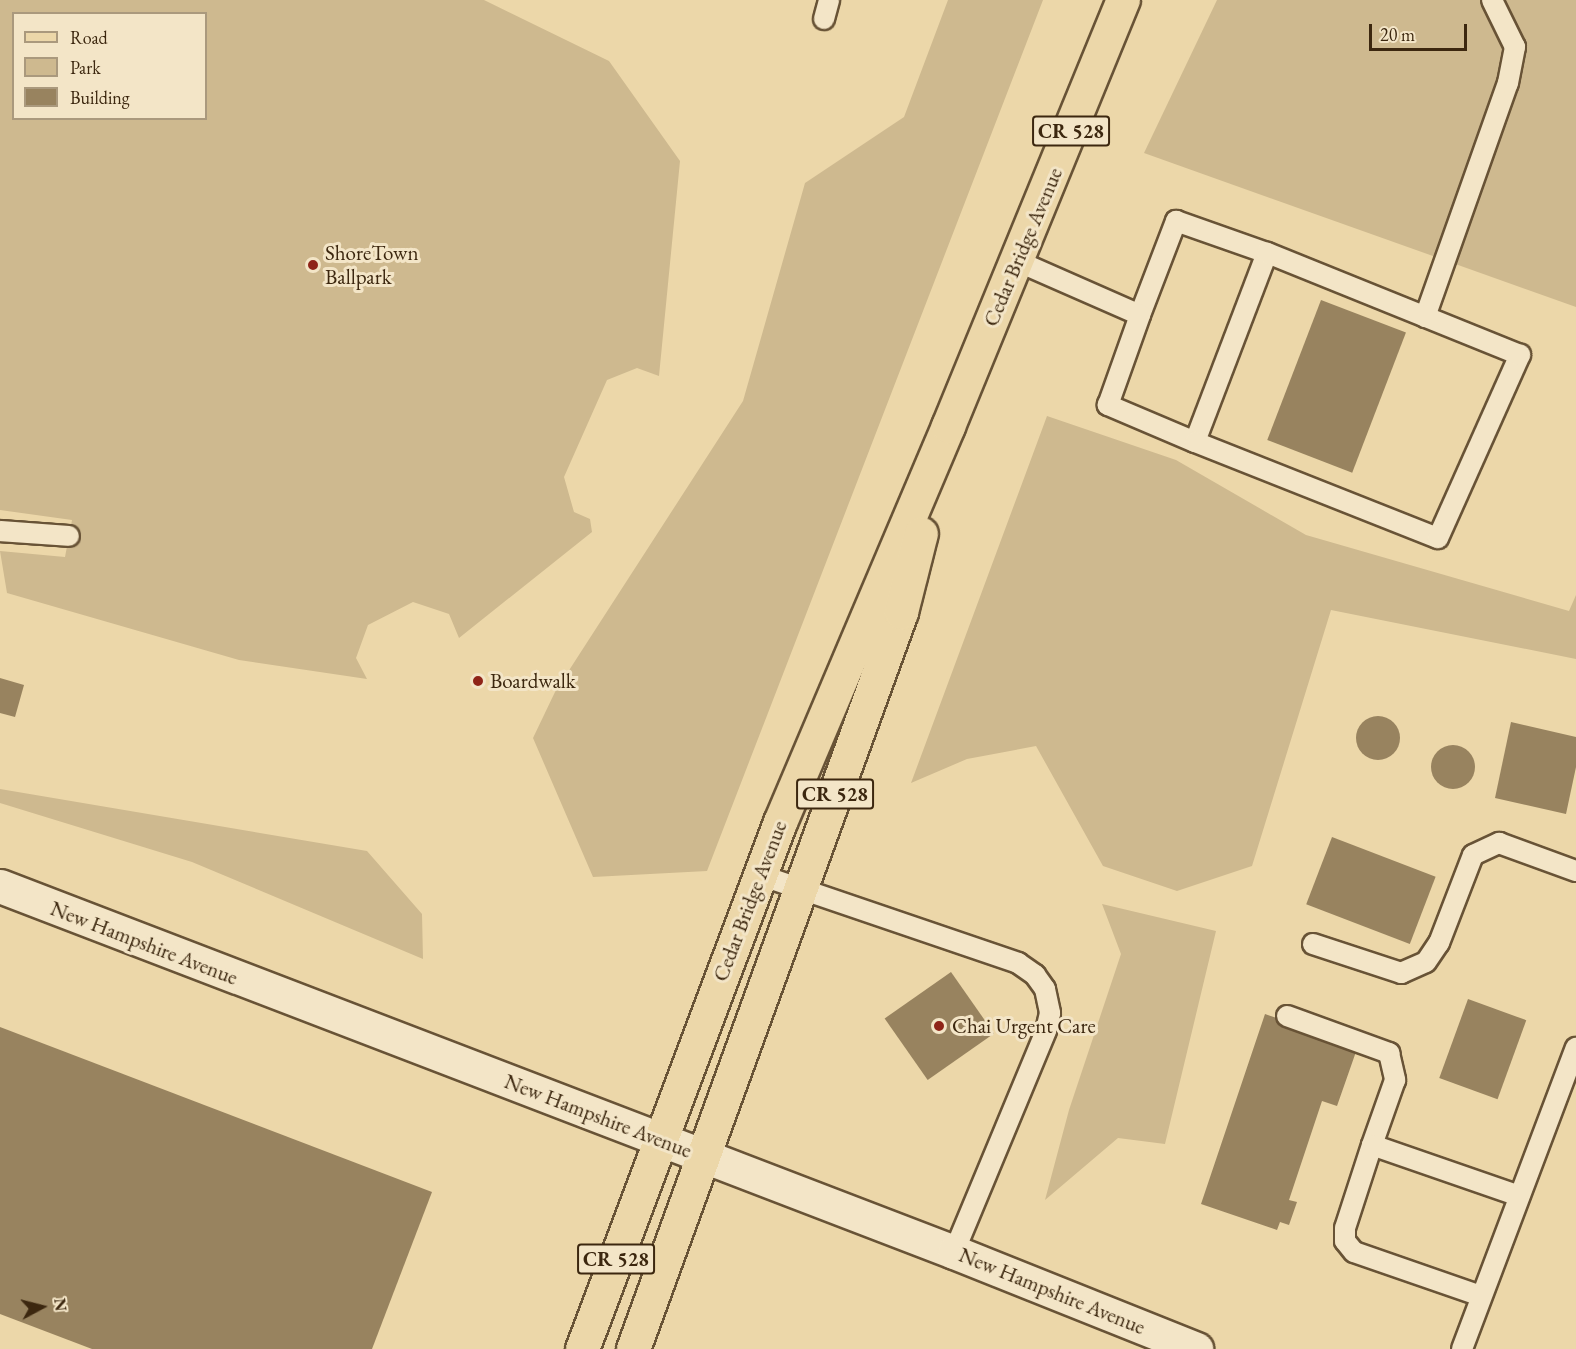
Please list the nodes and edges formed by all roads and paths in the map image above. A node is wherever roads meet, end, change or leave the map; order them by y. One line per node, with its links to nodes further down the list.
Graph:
1 (1123, 0): 4 (main road, Cedar Bridge Avenue / CR 528)
2 (1492, 0): 6 (lane)
3 (1267, 253): 5 (lane); 6 (lane); 8 (lane)
4 (1017, 261): 5 (lane); 7 (main road, Cedar Bridge Avenue / CR 528)
5 (1140, 315): 8 (lane)
6 (1425, 317): 8 (lane)
7 (948, 426): 12 (main road, Cedar Bridge Avenue / CR 528); 14 (main road, Cedar Bridge Avenue / CR 528)
8 (1195, 442)
9 (0, 531): 10 (lane)
10 (69, 536)
11 (1576, 871): 15 (lane)
12 (760, 874): 14 (lane); 18 (main road, Cedar Bridge Avenue / CR 528)
13 (0, 886): 18 (main road, New Hampshire Avenue)
14 (800, 890): 20 (main road, Cedar Bridge Avenue / CR 528); 22 (lane)
15 (1313, 944)
16 (1287, 1016): 19 (lane)
17 (1576, 1048): 21 (lane)
18 (660, 1140): 20 (main road, New Hampshire Avenue); 24 (main road, Cedar Bridge Avenue / CR 528)
19 (1372, 1145): 21 (lane); 23 (lane)
20 (703, 1156): 22 (main road, New Hampshire Avenue); 25 (main road, Cedar Bridge Avenue / CR 528)
21 (1519, 1196): 23 (lane)
22 (954, 1252): 26 (main road, New Hampshire Avenue)
23 (1481, 1296): 27 (lane)
24 (582, 1349)
25 (633, 1349)
26 (1196, 1349)
27 (1462, 1349)

